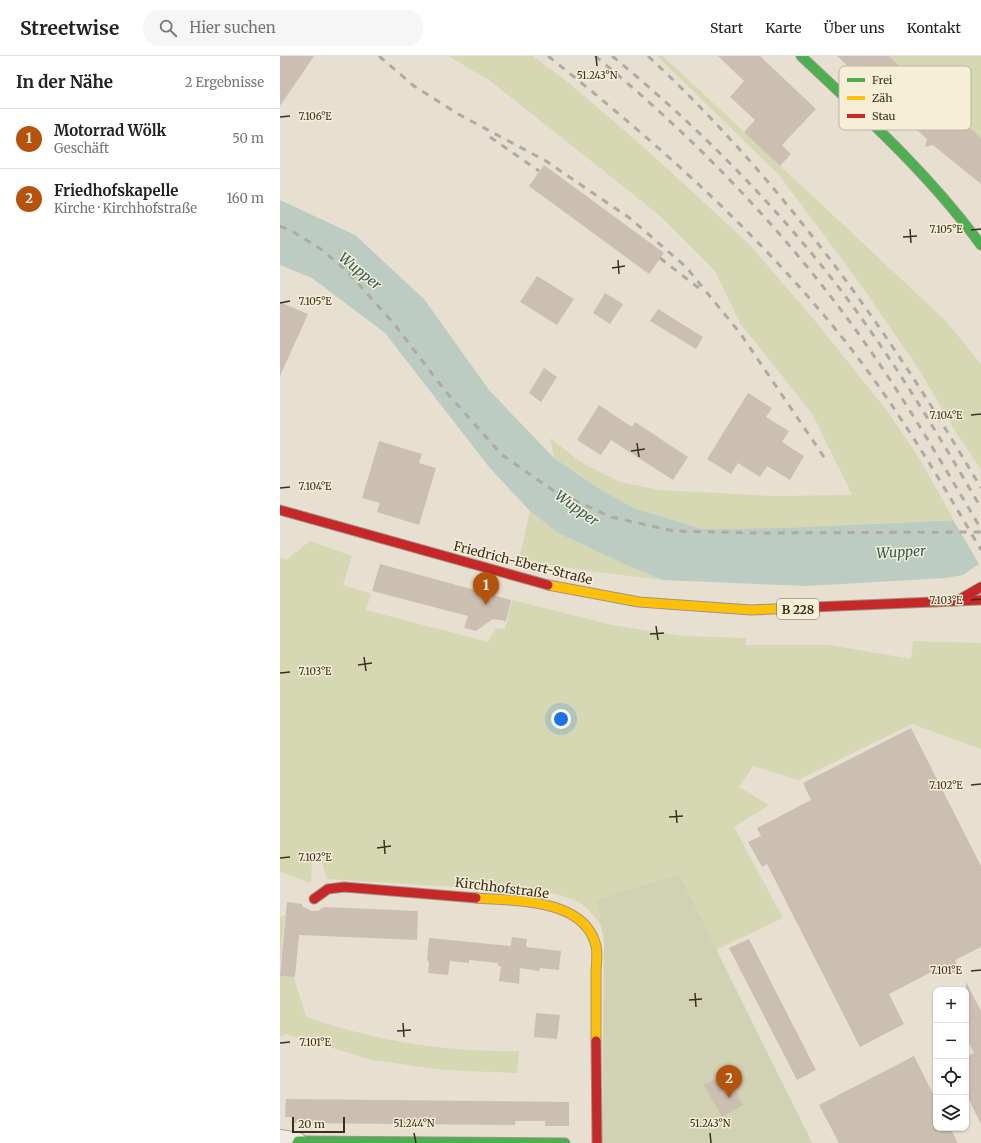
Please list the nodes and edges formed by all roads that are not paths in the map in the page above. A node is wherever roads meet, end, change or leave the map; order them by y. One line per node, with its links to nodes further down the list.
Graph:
1 (801, 56): 2 (street)
2 (839, 93)
3 (877, 130): 4 (street)
4 (981, 245)
5 (280, 510): 8 (street, Friedrich-Ebert-Straße / B 228)
6 (981, 587): 8 (street)
7 (981, 600): 8 (street, Friedrich-Ebert-Straße / B 228)
8 (957, 601)
9 (314, 899): 13 (street, Kirchhofstraße)
10 (280, 1138): 11 (street)
11 (297, 1142): 12 (street)
12 (565, 1143)
13 (596, 1143)

